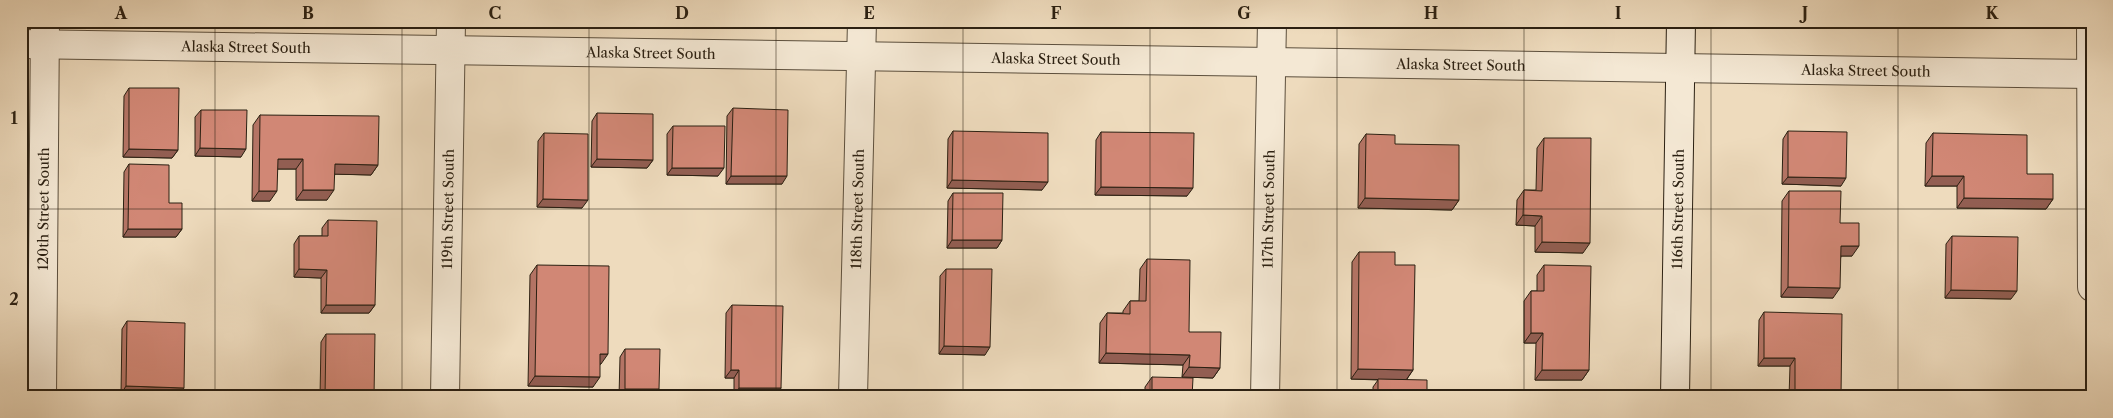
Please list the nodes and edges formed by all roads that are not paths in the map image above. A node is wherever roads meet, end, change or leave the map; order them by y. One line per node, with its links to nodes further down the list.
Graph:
1 (451, 21): 7 (street, 119th Street South)
2 (862, 21): 8 (street, 118th Street South)
3 (1272, 21): 9 (street, 117th Street South)
4 (1681, 21): 10 (street, 116th Street South)
5 (2091, 21): 11 (street)
6 (37, 36): 7 (street, Alaska Street South); 13 (street, 120th Street South)
7 (450, 50): 8 (street, Alaska Street South); 14 (street, 119th Street South)
8 (862, 56): 9 (street, Alaska Street South); 15 (street, 118th Street South)
9 (1272, 62): 10 (street, Alaska Street South); 16 (street, 117th Street South)
10 (1680, 68): 11 (street, Alaska Street South); 17 (street, 116th Street South)
11 (2091, 74): 12 (street)
12 (2092, 287)
13 (42, 397)
14 (445, 397)
15 (853, 397)
16 (1265, 397)
17 (1675, 397)

